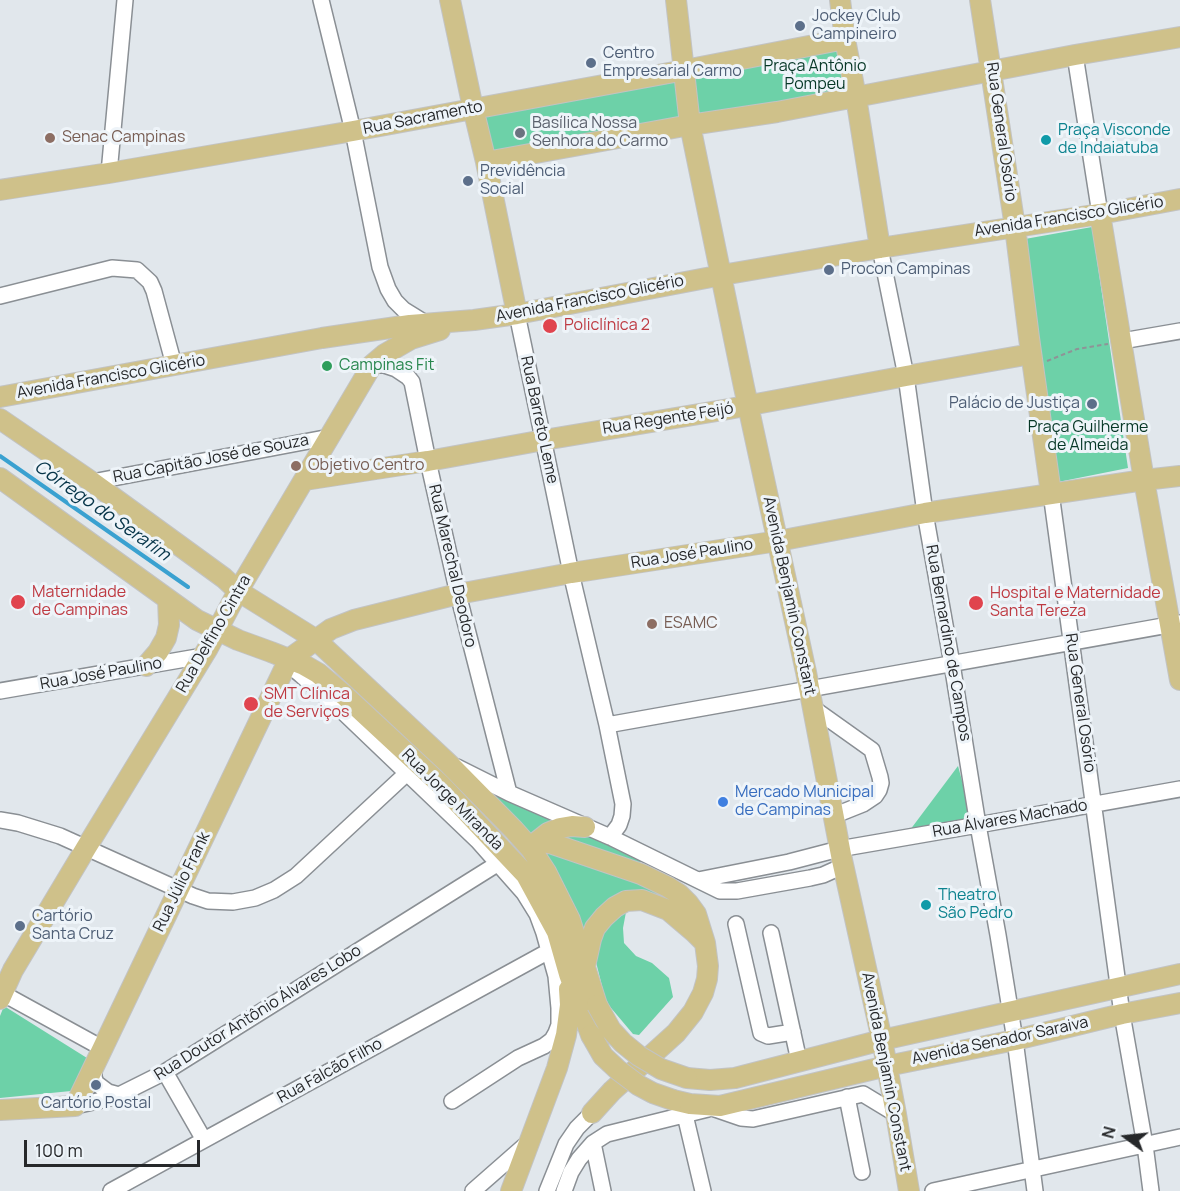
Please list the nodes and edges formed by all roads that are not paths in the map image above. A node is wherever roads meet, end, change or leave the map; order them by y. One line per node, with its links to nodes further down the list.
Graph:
1 (124, 0): 17 (street)
2 (321, 0): 15 (street)
3 (450, 0): 13 (main road, Rua Barreto Leme)
4 (676, 0): 10 (main road, Avenida Benjamin Constant)
5 (840, 0): 8 (main road, Rua Bernardino de Campos)
6 (980, 0): 11 (main road, Rua General Osório)
7 (1180, 37): 9 (main road)
8 (845, 39): 10 (main road, Rua Sacramento); 12 (main road, Rua Bernardino de Campos)
9 (1075, 55): 11 (main road); 20 (street)
10 (685, 70): 13 (main road, Rua Sacramento); 14 (main road, Avenida Benjamin Constant)
11 (992, 71): 12 (main road); 21 (main road, Rua General Osório)
12 (856, 97): 14 (main road); 22 (main road, Rua Bernardino de Campos)
13 (473, 108): 15 (main road, Rua Sacramento); 16 (main road, Rua Barreto Leme)
14 (690, 125): 16 (main road); 23 (main road, Avenida Benjamin Constant)
15 (353, 131): 17 (main road, Rua Sacramento); 27 (street)
16 (486, 162): 25 (main road, Rua Barreto Leme)
17 (109, 173): 18 (main road, Rua Sacramento)
18 (0, 190)
19 (1180, 199): 20 (main road, Avenida Francisco Glicério)
20 (1100, 214): 21 (main road, Avenida Francisco Glicério); 29 (main road)
21 (1015, 227): 22 (main road, Avenida Francisco Glicério); 30 (main road, Rua General Osório)
22 (880, 248): 23 (main road, Avenida Francisco Glicério); 33 (street, Rua Bernardino de Campos)
23 (722, 274): 25 (main road, Avenida Francisco Glicério); 35 (main road, Avenida Benjamin Constant)
24 (0, 296): 31 (street)
25 (517, 314): 26 (main road, Avenida Francisco Glicério); 38 (street, Rua Barreto Leme)
26 (474, 320): 27 (main road, Avenida Francisco Glicério); 32 (main road, Rua Delfino Cintra)
27 (424, 323): 31 (main road, Avenida Francisco Glicério)
28 (1180, 331): 29 (street)
29 (1122, 341): 43 (main road)
30 (1032, 360): 33 (main road, Rua Regente Feijó); 45 (main road, Rua General Osório)
31 (174, 365): 34 (main road, Avenida Francisco Glicério)
32 (372, 365): 37 (main road, Rua Delfino Cintra); 39 (street, Rua Marechal Deodoro)
33 (906, 376): 35 (main road, Rua Regente Feijó); 46 (street, Rua Bernardino de Campos)
34 (0, 397)
35 (749, 406): 38 (main road, Rua Regente Feijó); 47 (main road, Avenida Benjamin Constant)
36 (0, 419): 44 (main road, Rua Jorge Miranda)
37 (330, 436): 42 (main road, Rua Delfino Cintra); 44 (street, Rua Capitão José de Souza)
38 (544, 440): 39 (main road, Rua Regente Feijó); 48 (street, Rua Barreto Leme)
39 (428, 461): 42 (main road, Rua Regente Feijó); 50 (street, Rua Marechal Deodoro)
40 (1180, 476): 43 (main road, Rua José Paulino)
41 (0, 478): 51 (main road)
42 (305, 480): 49 (main road, Rua Delfino Cintra)
43 (1144, 480): 45 (main road, Rua José Paulino); 52 (main road)
44 (92, 482): 49 (main road, Rua Jorge Miranda)
45 (1051, 493): 46 (main road, Rua José Paulino); 55 (street, Rua General Osório)
46 (925, 513): 47 (main road, Rua José Paulino); 58 (street, Rua Bernardino de Campos)
47 (778, 541): 48 (main road, Rua José Paulino); 62 (main road, Avenida Benjamin Constant)
48 (571, 573): 50 (main road, Rua José Paulino); 63 (street, Rua Barreto Leme)
49 (238, 591): 53 (main road, Rua Delfino Cintra); 54 (main road, Rua Jorge Miranda)
50 (458, 594): 54 (main road, Rua José Paulino); 67 (street, Rua Marechal Deodoro)
51 (168, 599): 53 (main road); 59 (main road)
52 (1175, 623): 55 (street); 60 (main road)
53 (217, 631): 56 (main road, Rua Delfino Cintra); 57 (main road)
54 (315, 639): 57 (main road, Rua José Paulino); 64 (main road, Rua Jorge Miranda)
55 (1071, 642): 58 (street); 68 (street, Rua General Osório)
56 (203, 657): 59 (street, Rua José Paulino); 75 (main road, Rua Delfino Cintra)
57 (290, 660): 65 (street, Rua Jorge Miranda); 78 (main road, Rua Jorge Miranda); 80 (main road, Rua Júlio Frank)
58 (952, 664): 62 (street); 71 (street, Rua Bernardino de Campos)
59 (146, 666): 61 (street, Rua José Paulino)
60 (1180, 680)
61 (0, 691)
62 (811, 699): 63 (street); 69 (main road, Avenida Benjamin Constant); 69 (street)
63 (607, 725): 73 (street, Rua Barreto Leme)
64 (448, 764): 67 (street, Rua Jorge Miranda); 74 (main road, Rua Jorge Miranda)
65 (407, 773): 77 (street, Rua Jorge Miranda); 80 (street)
66 (1180, 789): 68 (street, Rua Álvares Machado)
67 (509, 793): 72 (street, Rua Jorge Miranda)
68 (1094, 804): 71 (street, Rua Álvares Machado); 87 (street, Rua General Osório)
69 (833, 816): 76 (main road, Avenida Benjamin Constant)
70 (0, 820): 75 (street)
71 (978, 825): 76 (street, Rua Álvares Machado); 91 (street, Rua Bernardino de Campos)
72 (585, 826): 73 (street, Rua Jorge Miranda); 74 (main road)
73 (610, 837): 79 (street, Rua Jorge Miranda)
74 (534, 845): 78 (main road); 83 (main road); 85 (main road, Rua Jorge Miranda)
75 (86, 848): 80 (street); 88 (main road, Rua Delfino Cintra)
76 (841, 858): 79 (street); 79 (street, Rua Jorge Miranda); 94 (main road, Avenida Benjamin Constant)
77 (497, 864): 84 (street, Rua Jorge Miranda); 99 (street, Rua Doutor Antônio Álvares Lobo)
78 (526, 875): 85 (main road, Rua Jorge Miranda)
79 (698, 880)
80 (179, 889): 96 (main road, Rua Júlio Frank)
81 (736, 924): 93 (street)
82 (771, 933): 93 (street)
83 (705, 943): 85 (main road); 107 (main road)
84 (549, 951): 102 (street, Rua Jorge Miranda); 111 (street, Rua Falcão Filho)
85 (577, 970): 90 (main road, Rua Jorge Miranda); 104 (main road, Avenida Senador Saraiva, bridge); 110 (main road)
86 (1180, 974): 87 (main road, Avenida Senador Saraiva)
87 (1119, 986): 91 (main road, Avenida Senador Saraiva); 92 (street, Rua General Osório)
88 (1, 995): 96 (street)
89 (1180, 1003): 92 (main road, Avenida Senador Saraiva)
90 (597, 1005): 97 (main road, Avenida Senador Saraiva, bridge)
91 (1009, 1011): 94 (main road, Avenida Senador Saraiva); 95 (street, Rua Bernardino de Campos)
92 (1122, 1014): 95 (main road, Avenida Senador Saraiva); 113 (street, Rua General Osório)
93 (793, 1032): 97 (street)
94 (882, 1040): 97 (main road, Avenida Senador Saraiva); 98 (main road, Avenida Benjamin Constant)
95 (1015, 1040): 98 (main road, Avenida Senador Saraiva); 114 (street, Rua Bernardino de Campos)
96 (98, 1057): 100 (street); 103 (main road, Rua Júlio Frank)
97 (799, 1061)
98 (887, 1066): 105 (main road, Avenida Senador Saraiva); 108 (main road, Avenida Benjamin Constant)
99 (165, 1072): 100 (street, Rua Doutor Antônio Álvares Lobo); 111 (street)
100 (119, 1095): 103 (street, Rua Doutor Antônio Álvares Lobo)
101 (847, 1097): 105 (street); 108 (street); 115 (street)
102 (452, 1101)
103 (75, 1106): 106 (main road, Rua Doutor Antônio Álvares Lobo)
104 (679, 1107): 105 (main road, Avenida Senador Saraiva); 112 (street); 122 (street)
105 (716, 1107)
106 (0, 1110)
107 (592, 1113): 119 (street)
108 (896, 1113): 123 (main road, Avenida Benjamin Constant)
109 (1180, 1137): 113 (street)
110 (532, 1139): 117 (street); 118 (main road)
111 (204, 1140): 116 (street, Rua Falcão Filho)
112 (593, 1143): 120 (street); 121 (street)
113 (1145, 1145): 114 (street); 126 (street, Rua General Osório)
114 (1031, 1170): 124 (street); 125 (street, Rua Bernardino de Campos)
115 (862, 1172)
116 (111, 1191)
117 (473, 1191)
118 (512, 1191)
119 (547, 1191)
120 (564, 1191)
121 (603, 1191)
122 (703, 1191)
123 (909, 1191)
124 (933, 1191)
125 (1035, 1191)
126 (1151, 1191)

